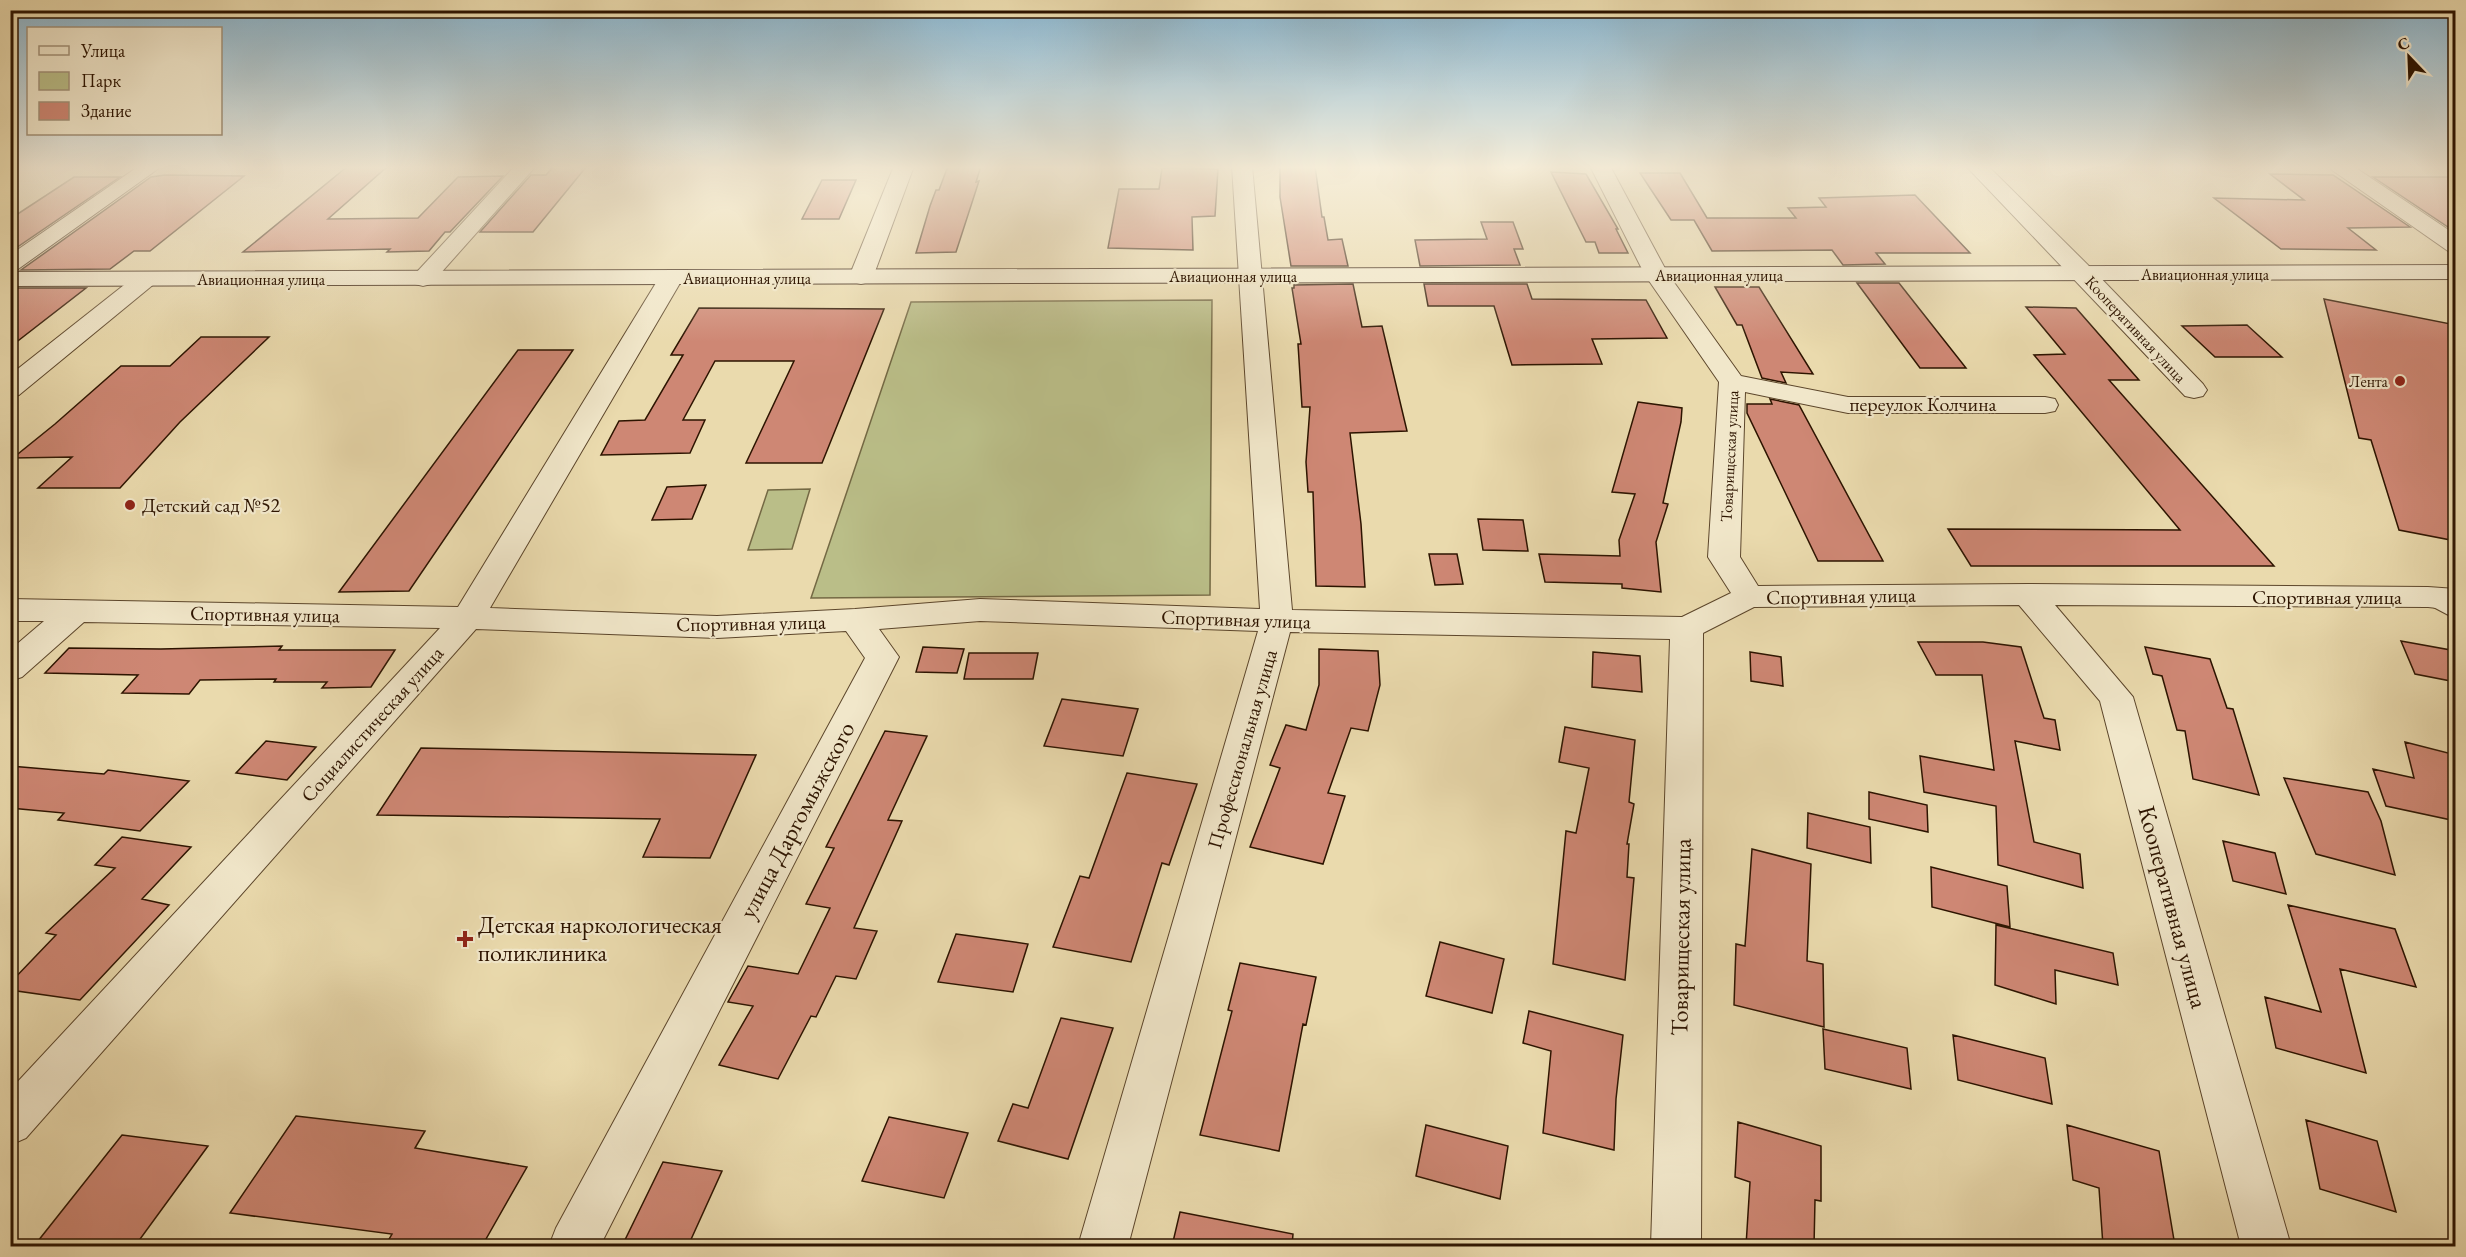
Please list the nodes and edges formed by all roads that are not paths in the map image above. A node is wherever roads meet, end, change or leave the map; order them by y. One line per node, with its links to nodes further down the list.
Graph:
1 (69, 225): 9 (street)
2 (473, 225): 18 (street)
3 (881, 225): 14 (street)
4 (1247, 225): 13 (street, Профессиональная улица)
5 (1631, 225): 11 (street, Товарищеская улица)
6 (2035, 225): 12 (street, Кооперативная улица)
7 (2425, 225): 8 (street)
8 (2456, 246)
9 (10, 266)
10 (2456, 272): 12 (street, Авиационная улица)
11 (1657, 275): 12 (street, Авиационная улица); 13 (street, Авиационная улица); 19 (street, Товарищеская улица)
12 (2085, 275): 21 (street, Кооперативная улица)
13 (1251, 276): 14 (street, Авиационная улица); 30 (street, Профессиональная улица)
14 (861, 277): 15 (street, Авиационная улица)
15 (671, 278): 18 (street, Авиационная улица); 28 (street, Социалистическая улица)
16 (10, 279): 17 (street, Авиационная улица)
17 (146, 279): 18 (street, Авиационная улица); 20 (street)
18 (423, 279)
19 (1732, 382): 22 (street, переулок Колчина); 24 (street, Товарищеская улица)
20 (10, 388)
21 (2194, 390)
22 (2045, 405)
23 (2028, 594): 24 (street, Спортивная улица); 25 (street, Спортивная улица); 37 (street, Кооперативная улица)
24 (1749, 597): 31 (street, Спортивная улица)
25 (2446, 603)
26 (10, 610): 27 (street, Спортивная улица)
27 (78, 610): 28 (street, Спортивная улица); 32 (street)
28 (468, 618): 29 (street, Спортивная улица); 33 (street, Социалистическая улица)
29 (855, 620): 30 (street, Спортивная улица); 34 (street, улица Даргомыжского)
30 (1277, 621): 31 (street, Спортивная улица); 35 (street, Профессиональная улица)
31 (1687, 628): 36 (street, Товарищеская улица)
32 (10, 669)
33 (10, 1123)
34 (574, 1246)
35 (1103, 1246)
36 (1676, 1246)
37 (2266, 1246)

